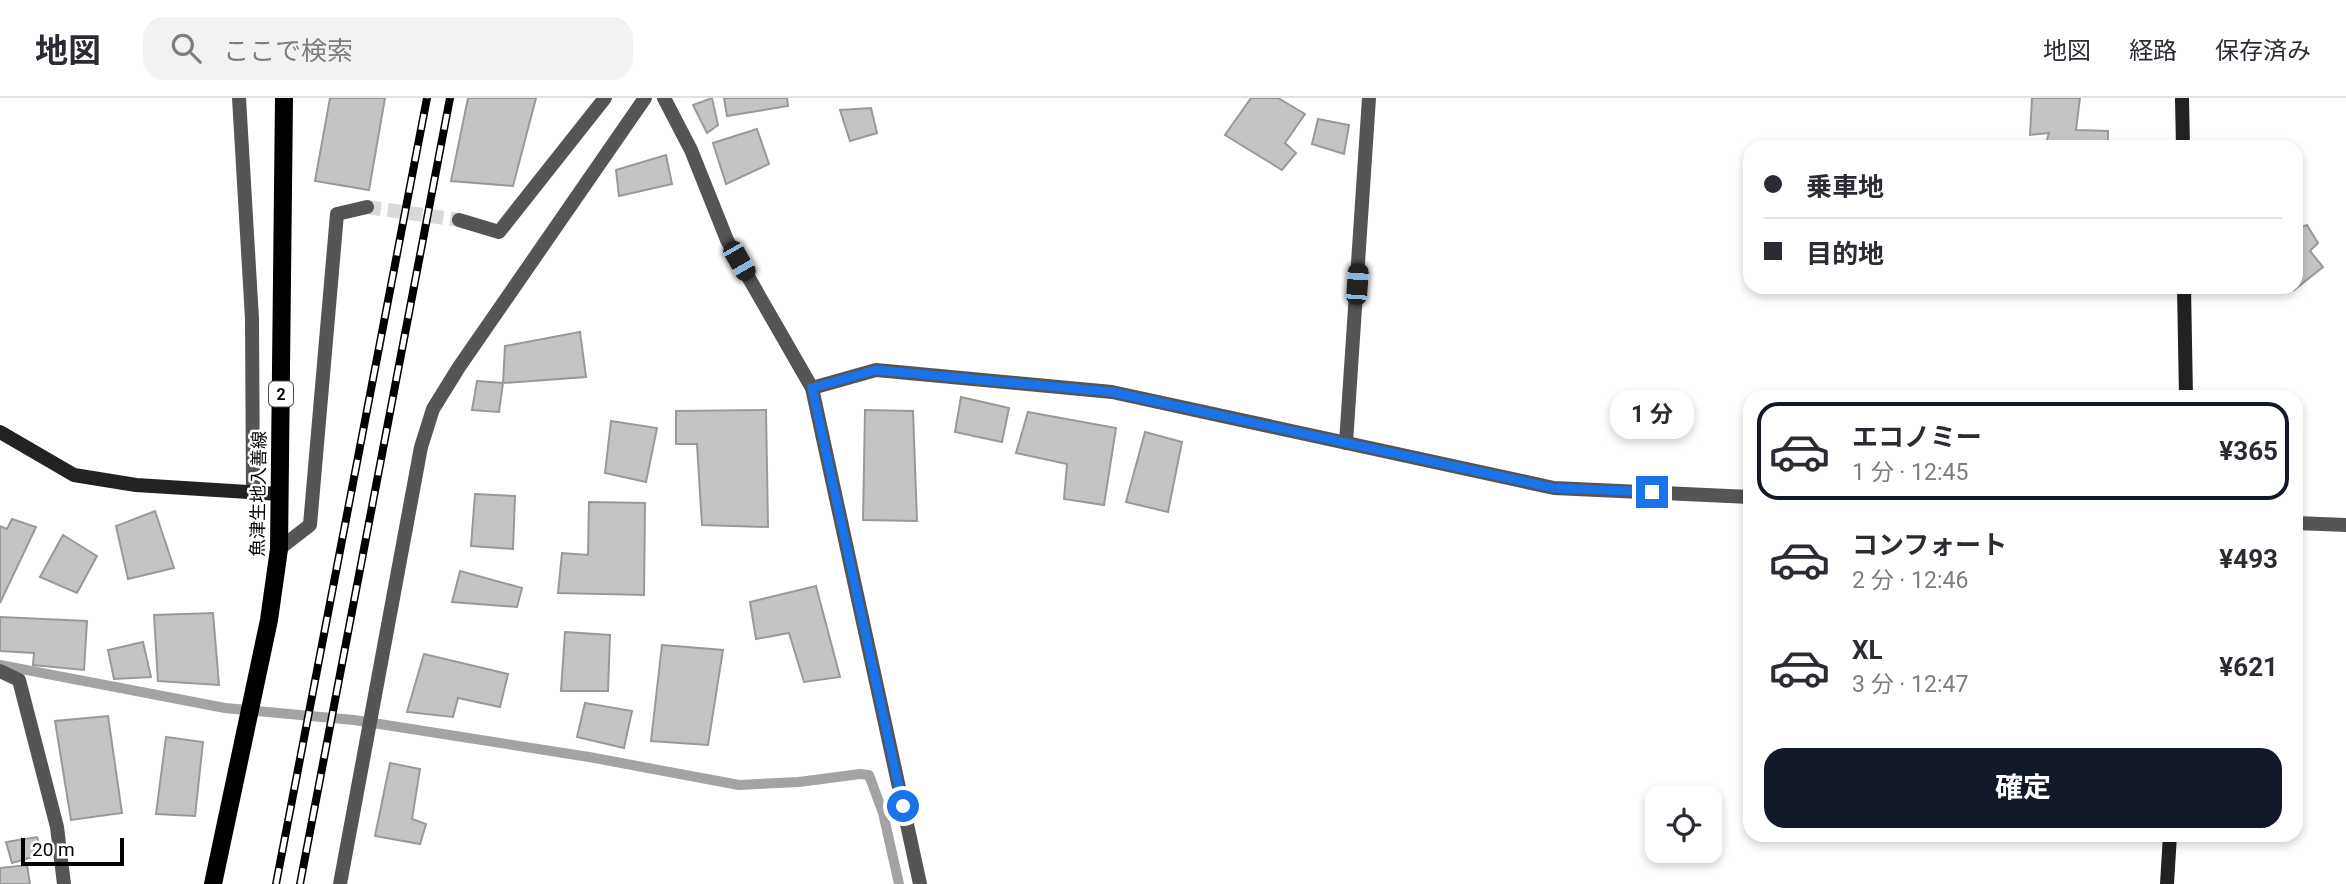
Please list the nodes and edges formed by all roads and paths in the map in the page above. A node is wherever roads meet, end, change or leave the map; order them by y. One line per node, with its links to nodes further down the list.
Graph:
1 (239, 98): 16 (street)
2 (284, 98): 17 (main road, 魚津生地入善線 / 2)
3 (605, 98): 10 (street)
4 (645, 98): 26 (street)
5 (664, 98): 12 (street)
6 (1369, 98): 15 (street)
7 (2182, 98): 8 (street)
8 (2183, 140)
9 (367, 207): 21 (street)
10 (459, 220)
11 (2185, 294): 13 (street)
12 (812, 388): 15 (street); 27 (street)
13 (2186, 390)
14 (0, 432): 16 (street)
15 (1346, 443): 18 (street)
16 (253, 493): 17 (street)
17 (279, 495): 21 (main road, 魚津生地入善線 / 2)
18 (1743, 497)
19 (2303, 523): 20 (street)
20 (2346, 525)
21 (279, 549): 25 (main road, 魚津生地入善線 / 2)
22 (0, 671): 24 (street)
23 (2170, 842): 28 (street)
24 (64, 884)
25 (213, 884)
26 (340, 884)
27 (920, 884)
28 (2167, 884)

